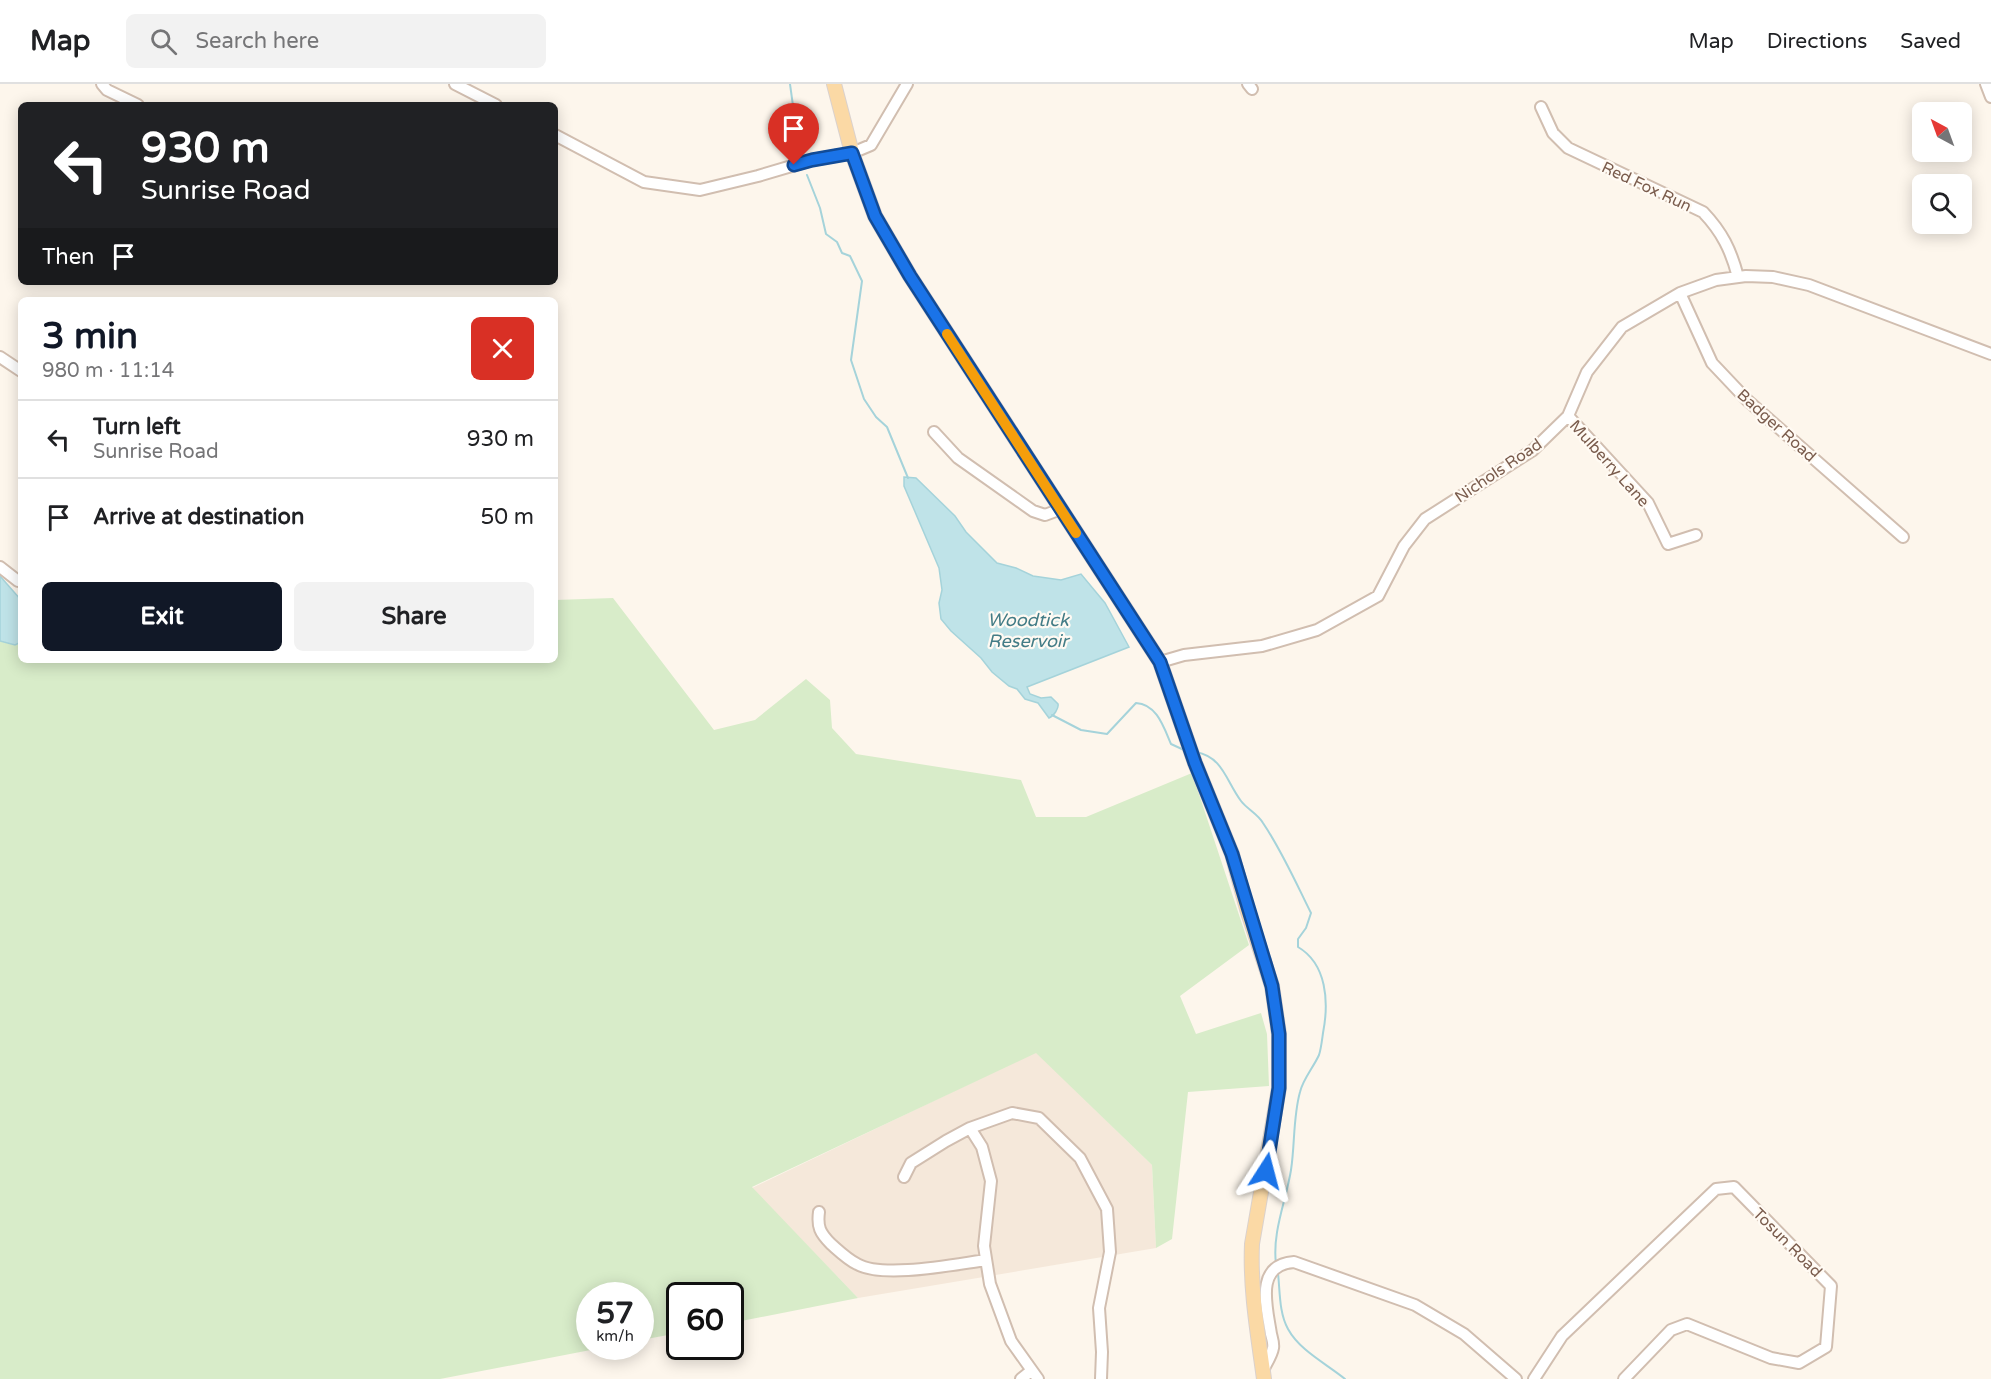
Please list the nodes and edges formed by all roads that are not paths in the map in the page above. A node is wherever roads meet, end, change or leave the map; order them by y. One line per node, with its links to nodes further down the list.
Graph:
1 (102, 84): 7 (street)
2 (455, 84): 8 (street)
3 (834, 84): 11 (main road)
4 (907, 84): 11 (street)
5 (1986, 84): 6 (street)
6 (1991, 97)
7 (132, 102)
8 (490, 102)
9 (1541, 107): 12 (street, Red Fox Run)
10 (558, 137): 11 (street)
11 (852, 153): 19 (main road)
12 (1738, 277): 13 (street, Nichols Road); 14 (street, Nichols Road)
13 (1680, 293): 17 (street, Nichols Road); 21 (street, Badger Road)
14 (1991, 354)
15 (0, 357): 16 (street)
16 (18, 369)
17 (1568, 416): 20 (street, Mulberry Lane); 24 (street, Nichols Road)
18 (934, 432): 19 (street)
19 (1061, 509): 24 (main road)
20 (1696, 535)
21 (1903, 537)
22 (0, 567): 23 (street)
23 (18, 581)
24 (1160, 662): 30 (main road)
25 (970, 1128): 26 (street); 28 (street); 32 (street)
26 (904, 1177)
27 (819, 1212): 28 (street)
28 (986, 1260): 29 (street)
29 (1034, 1375): 31 (street)
30 (1264, 1375): 33 (street)
31 (1021, 1379)
32 (1101, 1379)
33 (1516, 1379)
34 (1534, 1379): 35 (street, Tosun Road)
35 (1624, 1379)

